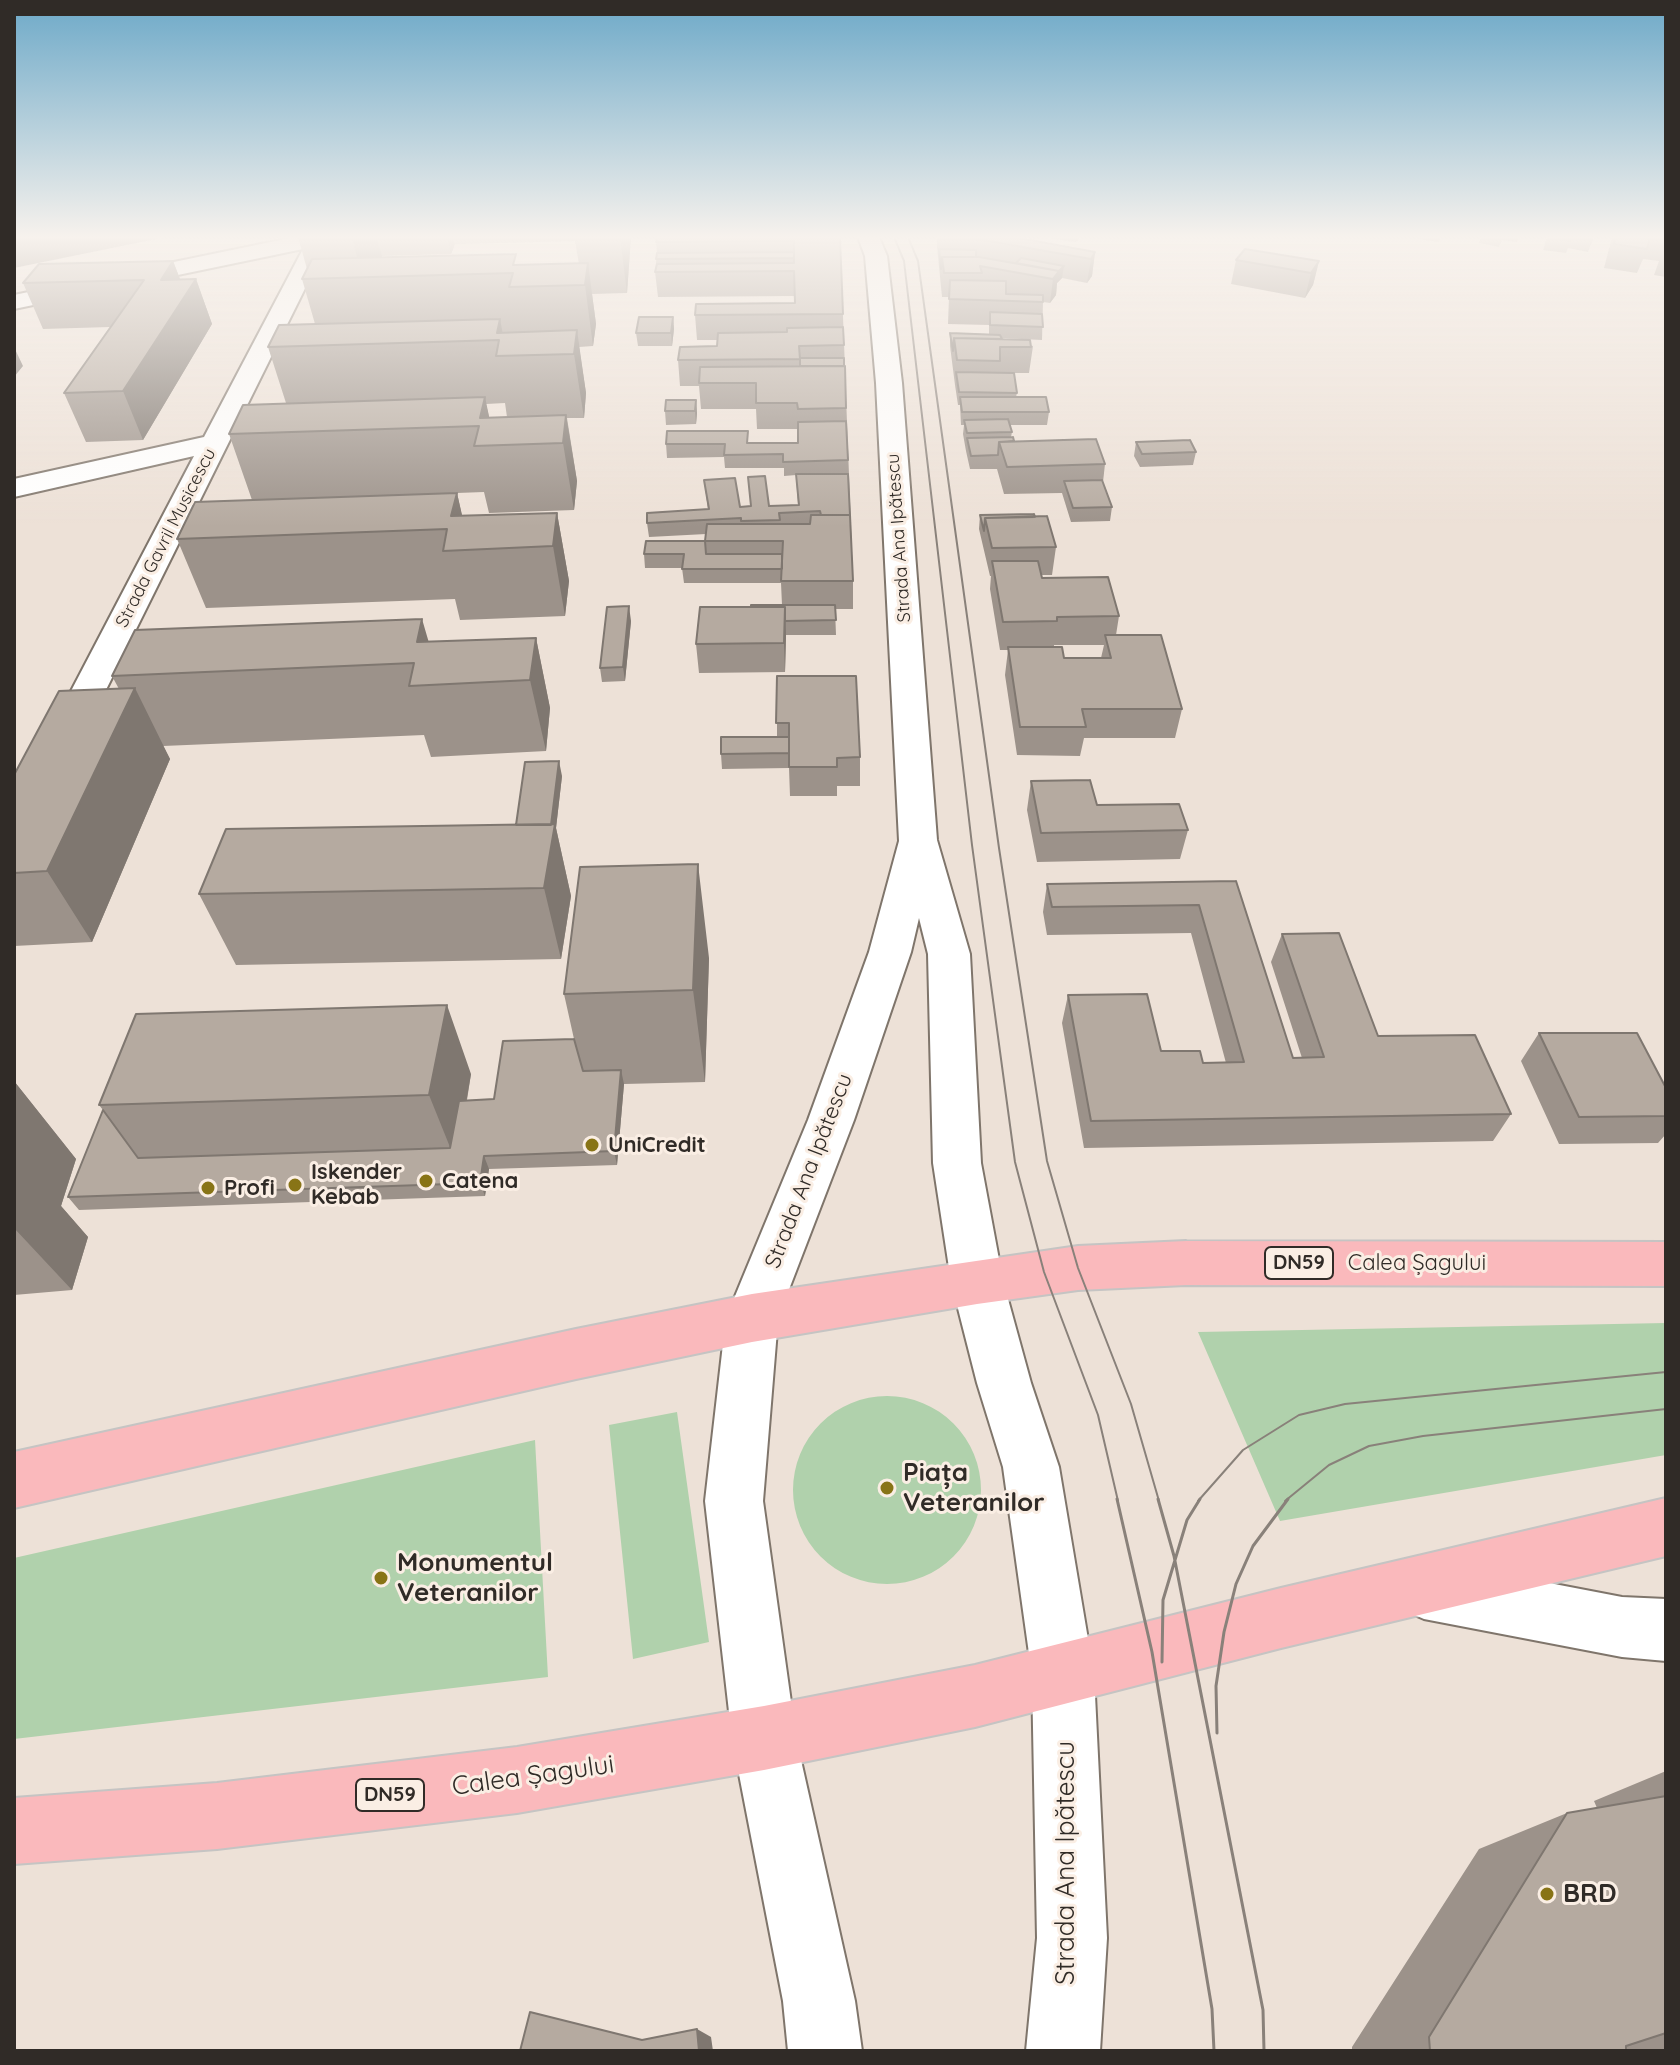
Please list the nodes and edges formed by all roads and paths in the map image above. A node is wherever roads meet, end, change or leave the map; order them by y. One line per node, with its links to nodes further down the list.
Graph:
1 (273, 333): 3 (street, Strada Gavril Musicescu)
2 (884, 333): 6 (street, Strada Ana Ipătescu)
3 (214, 443): 4 (street); 5 (street, Strada Gavril Musicescu)
4 (14, 488)
5 (14, 837)
6 (918, 840): 8 (street, Strada Ana Ipătescu); 9 (street, Strada Ana Ipătescu)
7 (1666, 1264): 8 (main road, Calea Șagului / DN59)
8 (977, 1281): 9 (main road, DN59); 14 (street)
9 (752, 1318): 10 (main road, DN59); 15 (street)
10 (14, 1480)
11 (1666, 1527): 12 (main road, DN59)
12 (1414, 1587): 13 (street); 14 (main road, DN59)
13 (1666, 1630)
14 (1063, 1675): 15 (main road, DN59); 18 (street, Strada Ana Ipătescu)
15 (764, 1738): 16 (main road, Calea Șagului / DN59); 17 (street)
16 (14, 1831)
17 (825, 2051)
18 (1063, 2051)

